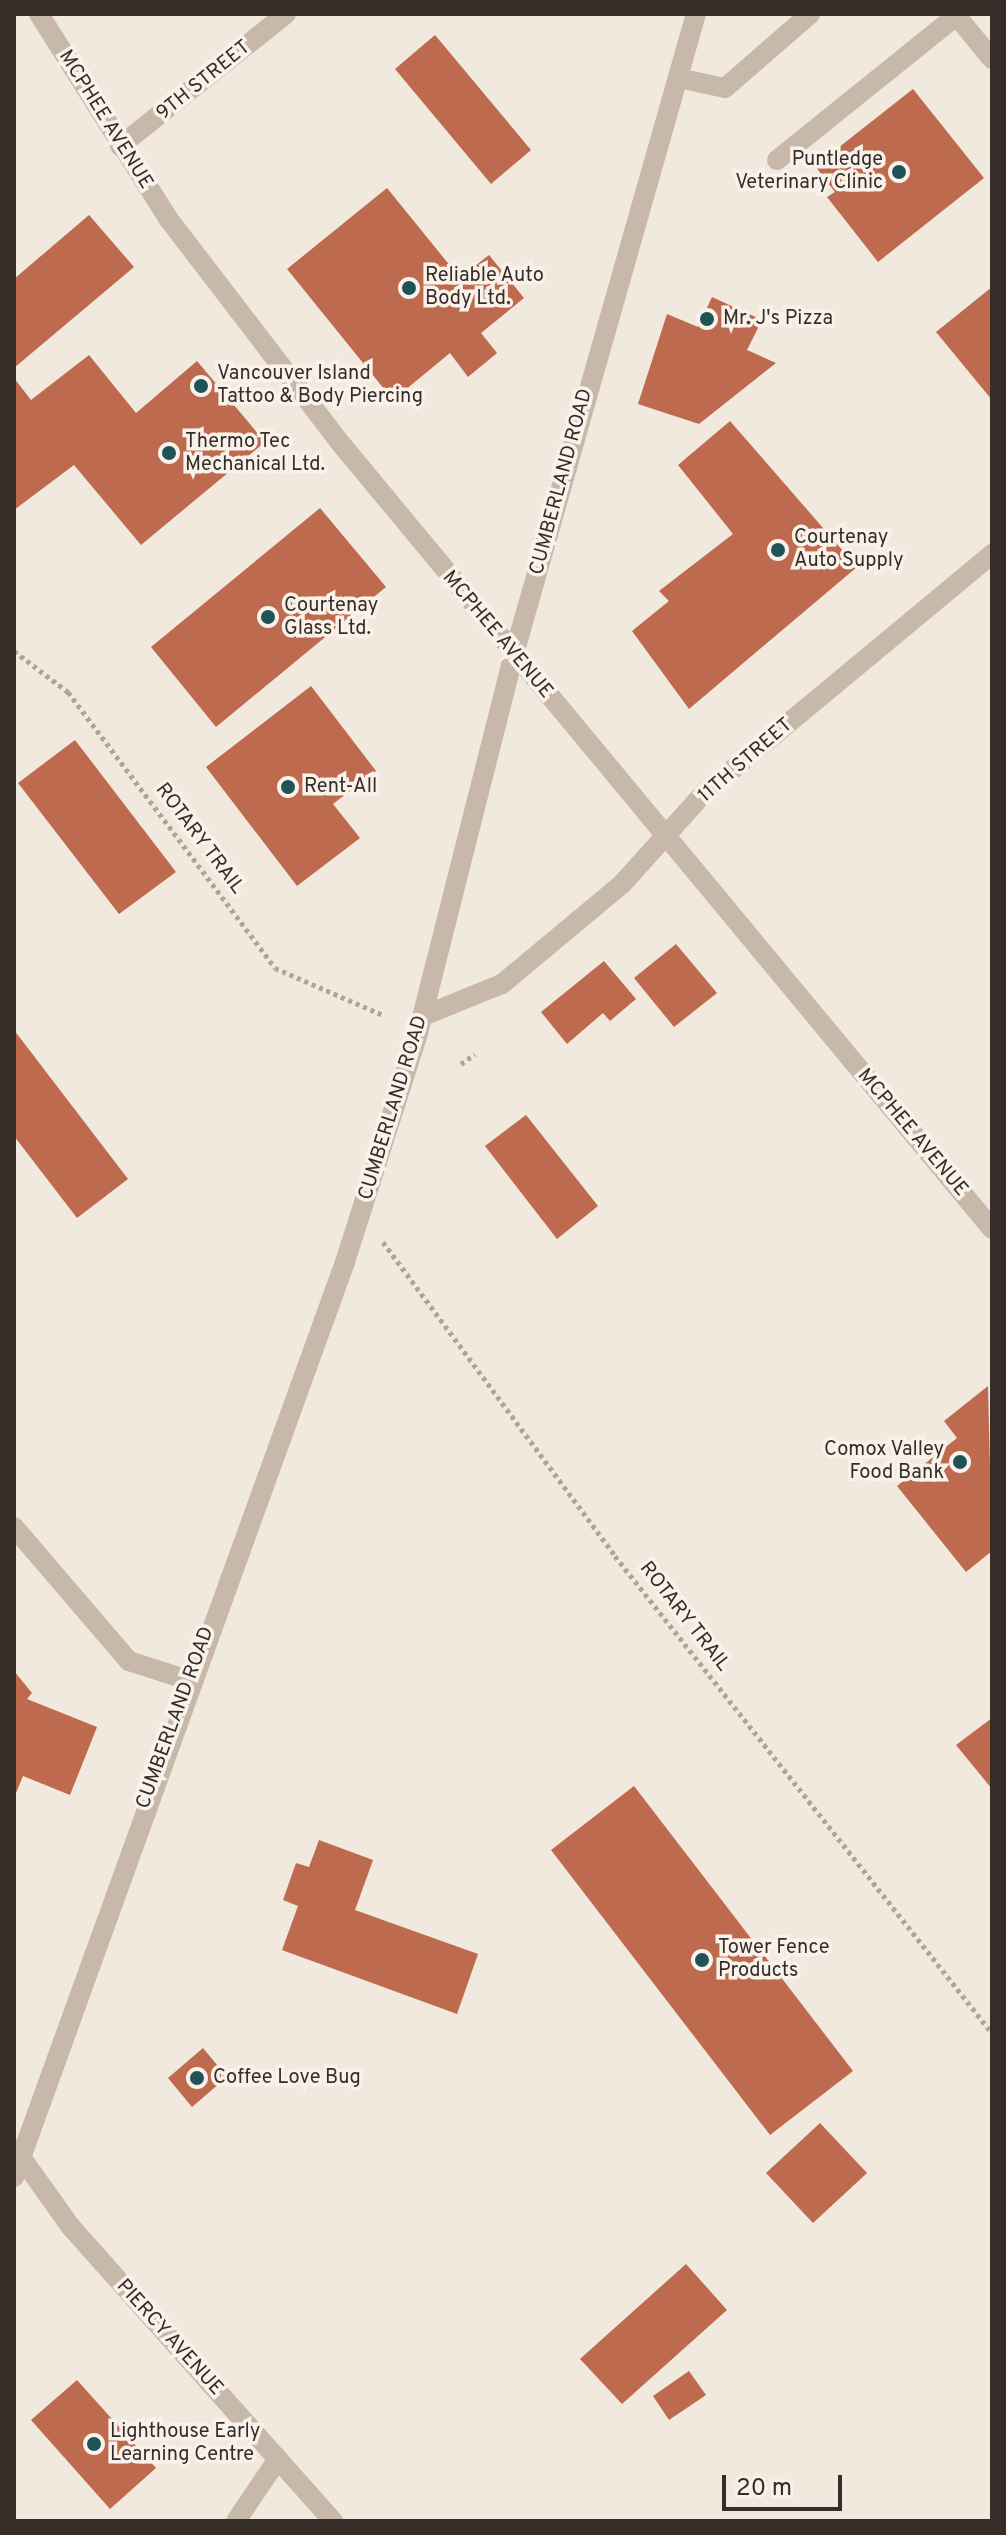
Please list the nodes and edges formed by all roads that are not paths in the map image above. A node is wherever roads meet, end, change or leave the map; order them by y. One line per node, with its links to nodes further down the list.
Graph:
1 (39, 14): 8 (street, MCPHEE AVENUE)
2 (286, 14): 8 (street, 9TH STREET)
3 (696, 14): 7 (street, CUMBERLAND ROAD)
4 (810, 14): 7 (street)
5 (955, 15): 6 (street); 9 (street)
6 (992, 59)
7 (678, 78): 11 (street, CUMBERLAND ROAD)
8 (120, 146): 11 (street, MCPHEE AVENUE)
9 (777, 160)
10 (992, 554): 12 (street, 11TH STREET)
11 (514, 654): 12 (street, MCPHEE AVENUE); 13 (street, CUMBERLAND ROAD)
12 (668, 839): 13 (street, 11TH STREET); 14 (street, MCPHEE AVENUE)
13 (423, 1016): 16 (street, CUMBERLAND ROAD)
14 (992, 1229)
15 (14, 1527): 16 (street)
16 (188, 1680): 17 (street, CUMBERLAND ROAD)
17 (18, 2153): 18 (street, CUMBERLAND ROAD); 19 (street, PIERCY AVENUE)
18 (14, 2177)
19 (278, 2459): 20 (street); 21 (street, PIERCY AVENUE)
20 (236, 2521)
21 (333, 2521)

